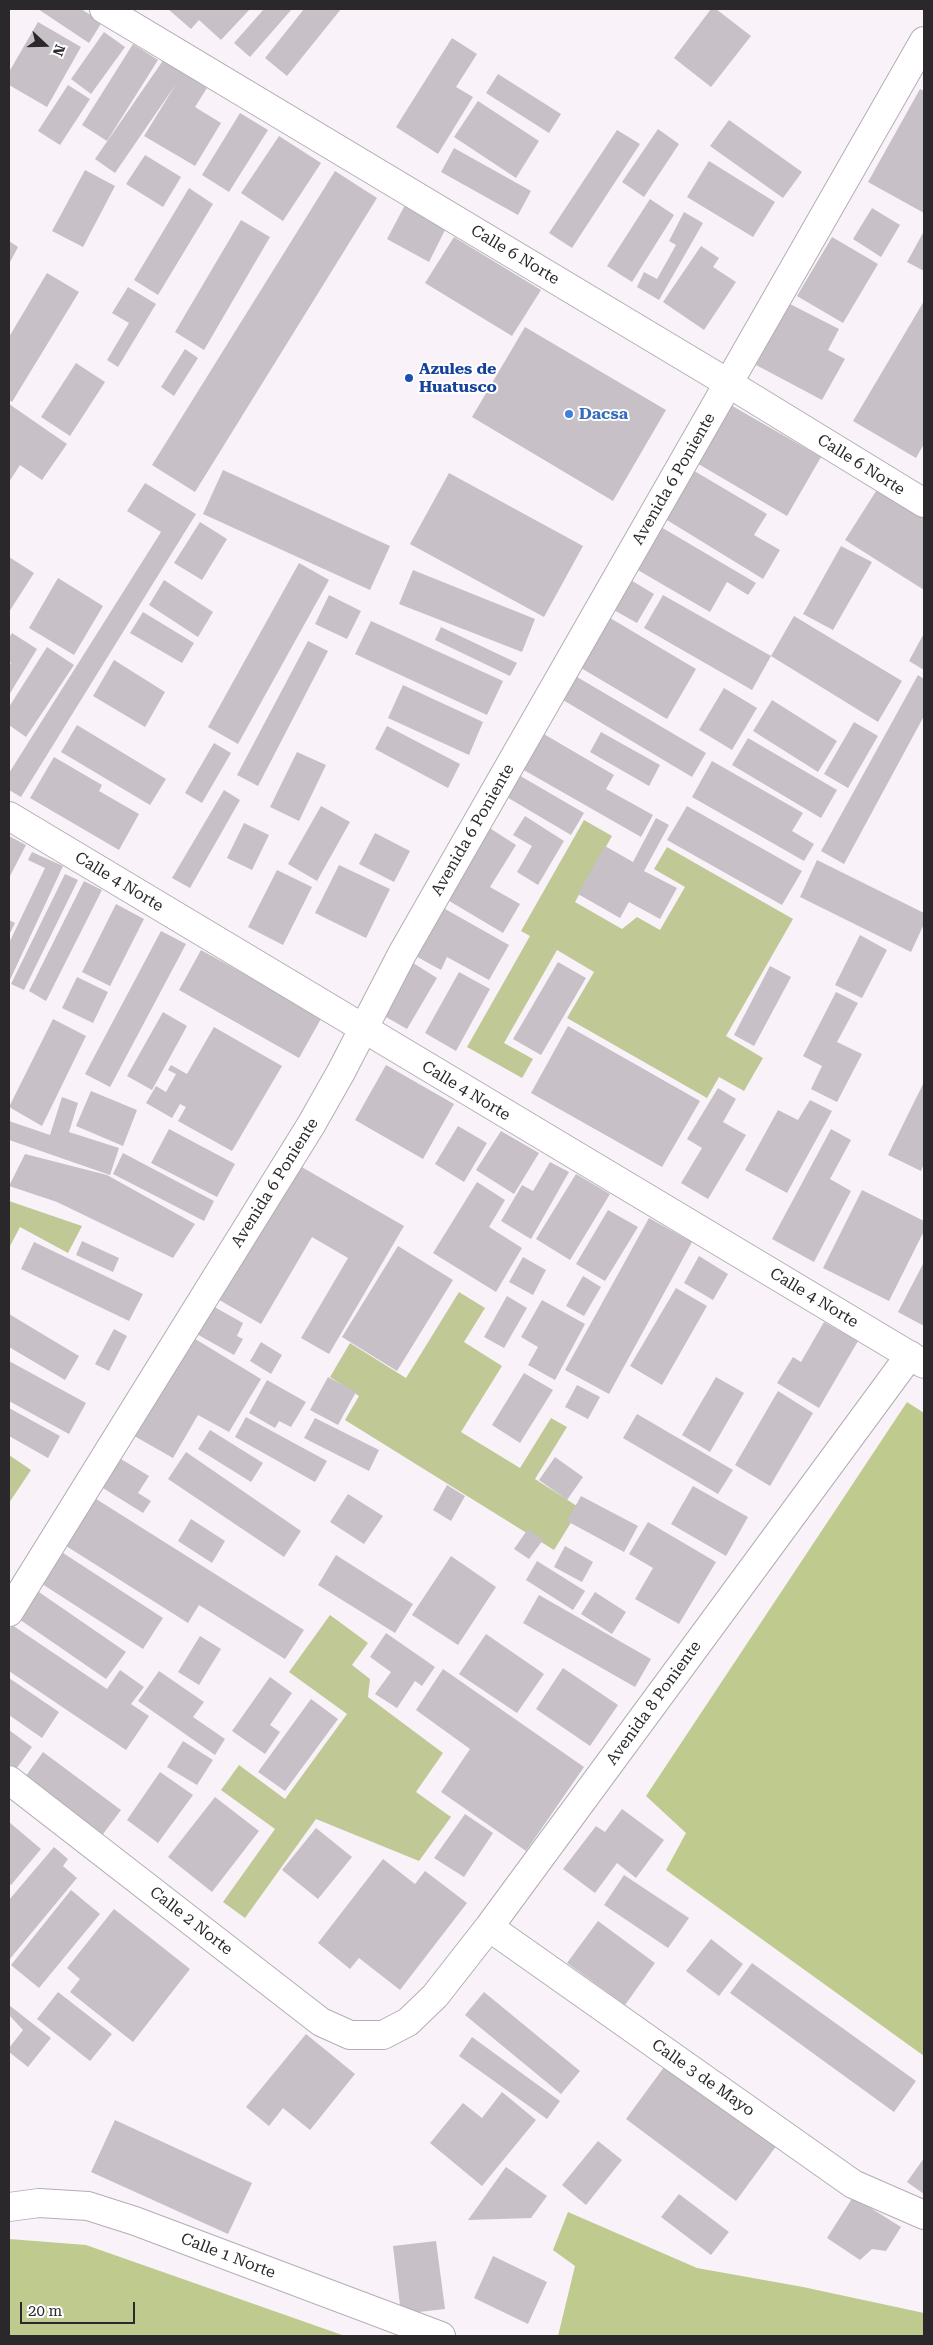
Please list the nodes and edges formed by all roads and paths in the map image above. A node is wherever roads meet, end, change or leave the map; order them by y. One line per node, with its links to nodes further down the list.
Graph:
1 (104, 9): 3 (street, Calle 6 Norte)
2 (924, 41): 3 (street, Avenida 6 Poniente)
3 (728, 382): 4 (street, Calle 6 Norte); 6 (street, Avenida 6 Poniente)
4 (924, 503)
5 (9, 816): 6 (street, Calle 4 Norte)
6 (364, 1030): 7 (street, Calle 4 Norte); 8 (street, Avenida 6 Poniente)
7 (917, 1360): 10 (street, Avenida 8 Poniente)
8 (9, 1612)
9 (9, 1780): 11 (street, Calle 2 Norte)
10 (489, 1927): 11 (street, Avenida 8 Poniente); 13 (street, Calle 3 de Mayo)
11 (384, 2035)
12 (9, 2207): 14 (street, Calle 1 Norte)
13 (924, 2216)
14 (441, 2336)

